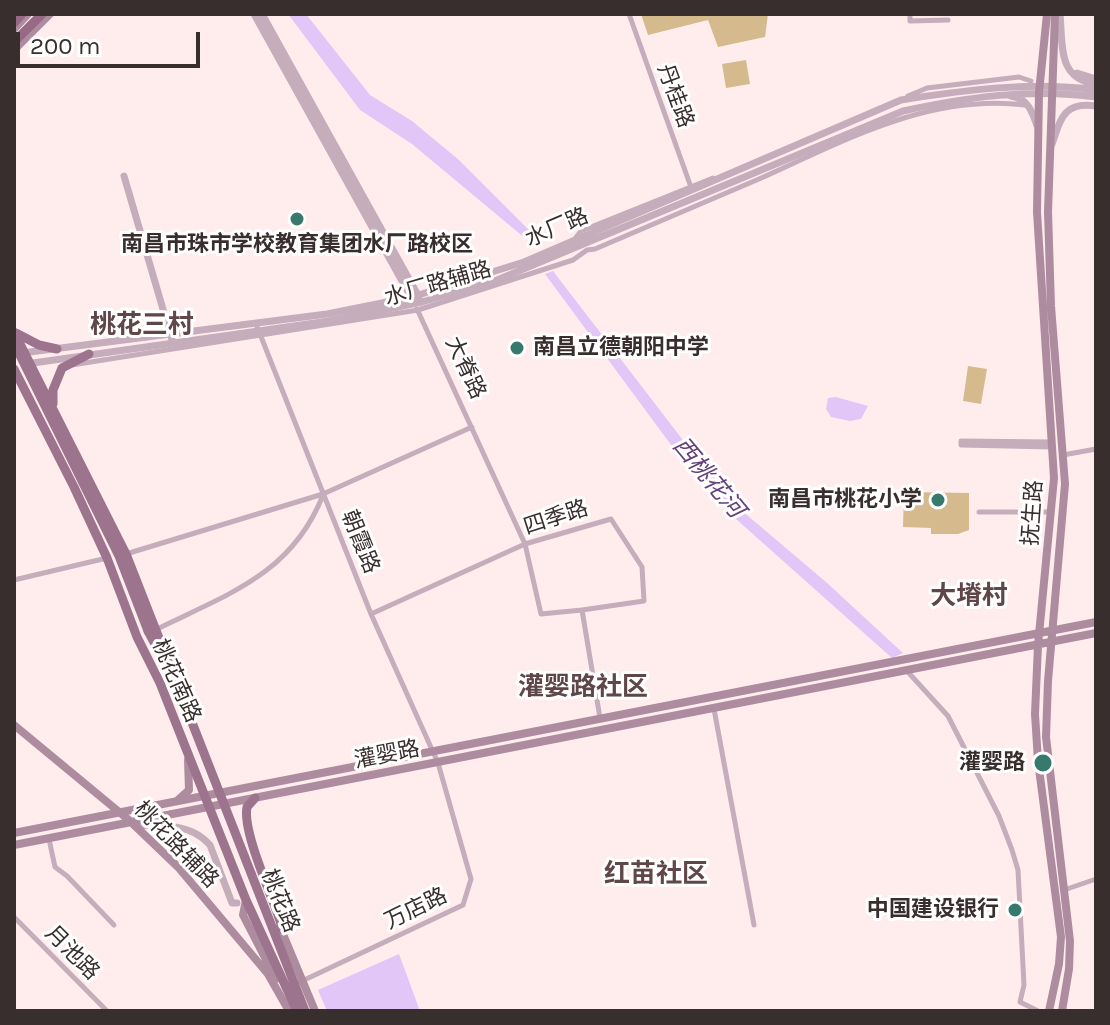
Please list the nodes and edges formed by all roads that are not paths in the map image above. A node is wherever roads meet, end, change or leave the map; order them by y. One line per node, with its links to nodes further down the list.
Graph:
1 (25, 14): 11 (highway)
2 (42, 14): 12 (highway)
3 (50, 14): 13 (main road)
4 (254, 14): 27 (street, 大脊路)
5 (262, 14): 27 (street, 大脊路)
6 (629, 14): 26 (street, 丹桂路)
7 (910, 14): 10 (street)
8 (1047, 14): 15 (main road, 抚生路)
9 (1057, 14): 14 (street); 16 (main road, 抚生路)
10 (948, 20)
11 (14, 26)
12 (14, 42)
13 (14, 50)
14 (1096, 85): 16 (street, 水厂路)
15 (1034, 86): 16 (street, 水厂路); 17 (street, 水厂路); 21 (main road, 抚生路); 22 (street, 水厂路)
16 (1050, 89): 18 (street, 水厂路); 24 (main road, 抚生路)
17 (1005, 94): 19 (street); 27 (street, 水厂路)
18 (1096, 97)
19 (1029, 106): 21 (street); 27 (street, 水厂路辅路)
20 (1096, 106): 24 (street)
21 (1039, 133): 42 (main road, 抚生路)
22 (789, 148): 23 (street)
23 (775, 154): 26 (street, 水厂路)
24 (1049, 154): 44 (main road, 抚生路)
25 (124, 176): 30 (street)
26 (691, 187): 27 (street, 水厂路)
27 (417, 302): 28 (street, 水厂路); 30 (street, 水厂路辅路); 41 (street, 大脊路)
28 (259, 330): 30 (street, 水厂路); 37 (street); 45 (street, 朝霞路)
29 (14, 331): 32 (main road); 33 (main road, 桃花南路)
30 (171, 337): 32 (street, 水厂路); 34 (street, 水厂路)
31 (14, 343): 55 (main road, bridge)
32 (57, 349): 33 (street, 水厂路)
33 (18, 352): 35 (main road, 桃花南路); 55 (main road, bridge)
34 (89, 354): 35 (street, 水厂路); 37 (main road)
35 (30, 363): 36 (street, 水厂路); 40 (main road, 桃花南路)
36 (14, 367): 39 (main road, 桃花南路)
37 (63, 367): 40 (main road)
38 (14, 383): 39 (main road)
39 (25, 391): 50 (main road, 桃花南路)
40 (53, 407): 49 (main road, 桃花南路)
41 (472, 427): 45 (street); 48 (street, 大脊路)
42 (1052, 445): 42 (street); 47 (main road, 抚生路)
43 (1096, 449): 44 (street)
44 (1062, 456): 56 (main road, 抚生路)
45 (323, 494): 49 (street); 53 (street, 朝霞路); 55 (street)
46 (979, 512): 47 (street)
47 (1052, 512): 58 (main road, 抚生路)
48 (525, 544): 52 (street, 大脊路); 52 (street, 四季路); 53 (street, 四季路)
49 (126, 554): 55 (main road, 桃花南路)
50 (107, 558): 51 (street); 62 (main road, 桃花南路)
51 (14, 580)
52 (582, 610): 64 (street)
53 (371, 614): 67 (street, 朝霞路)
54 (1096, 622): 56 (main road, 灌婴路)
55 (150, 631): 62 (main road); 70 (main road, 桃花南路)
56 (1052, 631): 58 (main road, 灌婴路); 59 (main road, 抚生路)
57 (1096, 633): 59 (main road, 灌婴路)
58 (1039, 634): 60 (main road, 抚生路); 64 (main road, 灌婴路)
59 (1051, 642): 60 (main road, 灌婴路); 79 (main road, 抚生路)
60 (1038, 645): 61 (main road, 灌婴路); 95 (main road, 抚生路)
61 (907, 671): 63 (main road, 灌婴路); 94 (street)
62 (160, 683): 66 (main road, 桃花南路)
63 (714, 709): 68 (main road, 灌婴路); 84 (street)
64 (601, 720): 67 (main road, 灌婴路)
65 (14, 725): 73 (main road, 桃花路辅路)
66 (187, 751): 71 (main road, 桃花南路); 72 (main road)
67 (434, 753): 68 (street, 朝霞路); 70 (main road, 灌婴路)
68 (438, 763): 69 (main road, 灌婴路); 88 (street, 万店路)
69 (255, 798): 70 (main road, 灌婴路); 85 (main road)
70 (221, 800): 71 (main road, 灌婴路); 81 (main road, 桃花路)
71 (207, 802): 72 (main road, 灌婴路); 74 (main road, 灌婴路); 80 (main road, 桃花南路)
72 (174, 803): 73 (main road, 灌婴路)
73 (121, 814): 74 (main road, 桃花路辅路); 75 (main road, 灌婴路)
74 (133, 824): 76 (main road, 灌婴路); 80 (street); 87 (main road, 桃花路辅路)
75 (14, 833)
76 (48, 838): 77 (main road, 灌婴路); 83 (street)
77 (14, 845)
78 (1096, 879): 79 (street)
79 (1064, 890): 96 (main road, 抚生路)
80 (241, 902): 86 (main road); 91 (main road, 桃花南路)
81 (266, 914): 85 (main road); 88 (main road, 桃花路)
82 (14, 917): 90 (street, 月池路)
83 (114, 925)
84 (754, 925)
85 (283, 930): 88 (main road)
86 (256, 940): 87 (street); 89 (main road)
87 (244, 946): 89 (main road, 桃花路辅路)
88 (299, 983): 92 (main road, 桃花路); 93 (main road)
89 (289, 1009)
90 (107, 1011)
91 (297, 1011)
92 (305, 1011)
93 (315, 1011)
94 (1038, 1011)
95 (1049, 1011)
96 (1062, 1011)

